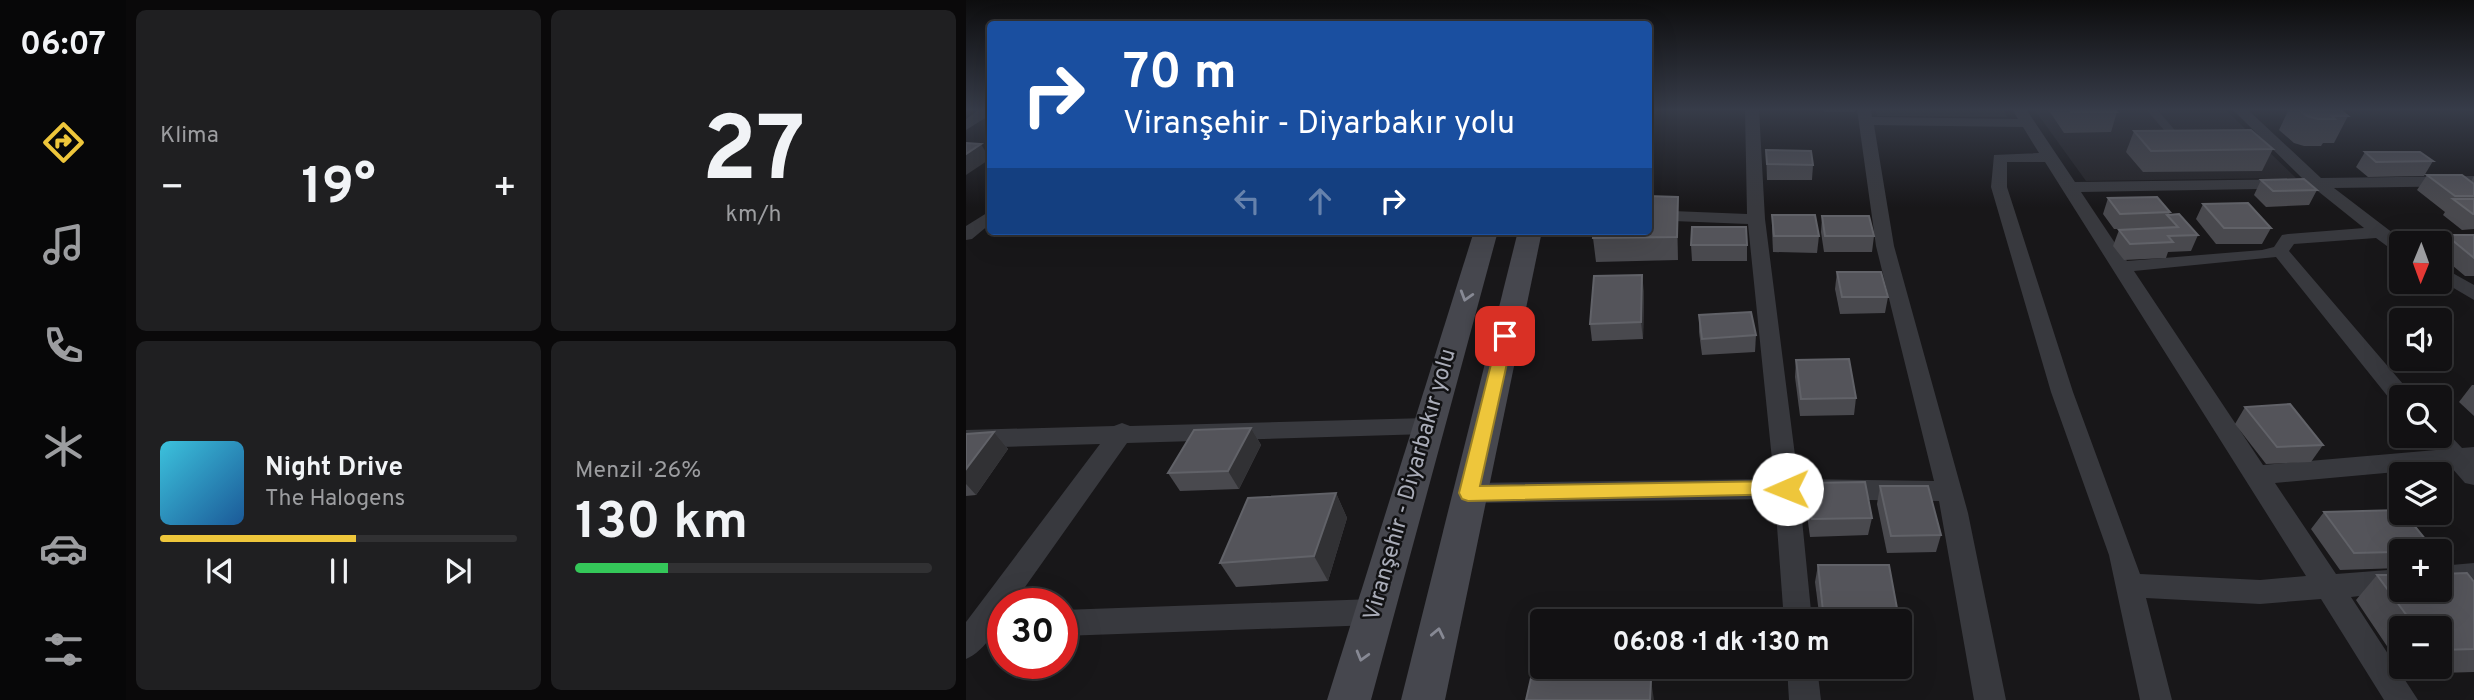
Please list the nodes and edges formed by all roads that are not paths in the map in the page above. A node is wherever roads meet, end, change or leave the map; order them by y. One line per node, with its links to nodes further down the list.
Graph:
1 (1753, 142): 11 (street)
2 (1869, 142): 29 (street)
3 (2041, 142): 5 (street)
4 (2273, 142): 7 (street)
5 (2051, 157): 8 (street); 34 (street)
6 (2474, 181): 7 (street)
7 (2317, 183): 8 (street); 12 (street)
8 (2068, 187): 18 (street)
9 (1652, 215): 11 (street)
10 (987, 218): 13 (street)
11 (1756, 219): 28 (street)
12 (2380, 232): 16 (street); 17 (street)
13 (966, 235)
14 (1485, 235): 22 (main road, Viranşehir - Diyarbakır yolu, one-way to 22)
15 (1529, 235): 30 (main road)
16 (2389, 239)
17 (2280, 251): 18 (street); 21 (street)
18 (2120, 267): 26 (street)
19 (2452, 280): 20 (street)
20 (2474, 294)
21 (2391, 385)
22 (1427, 426): 23 (street); 37 (main road, Viranşehir - Diyarbakır yolu)
23 (1122, 432): 24 (street); 39 (street)
24 (966, 439)
25 (2465, 457): 26 (street); 27 (street)
26 (2253, 475): 35 (street)
27 (2474, 476)
28 (1787, 489): 29 (street); 30 (street); 36 (street)
29 (1948, 491): 44 (street)
30 (1468, 493): 42 (main road, one-way to 30)
31 (2474, 575): 32 (street)
32 (2452, 577)
33 (2389, 582): 35 (street)
34 (2129, 585): 35 (street); 45 (street)
35 (2327, 587): 46 (street)
36 (1797, 609)
37 (1374, 612): 38 (street); 41 (main road, Viranşehir - Diyarbakır yolu, one-way to 41)
38 (1078, 623)
39 (978, 631)
40 (1803, 679): 43 (street)
41 (1349, 700)
42 (1423, 700)
43 (1805, 700)
44 (1990, 700)
45 (2155, 700)
46 (2402, 700)

